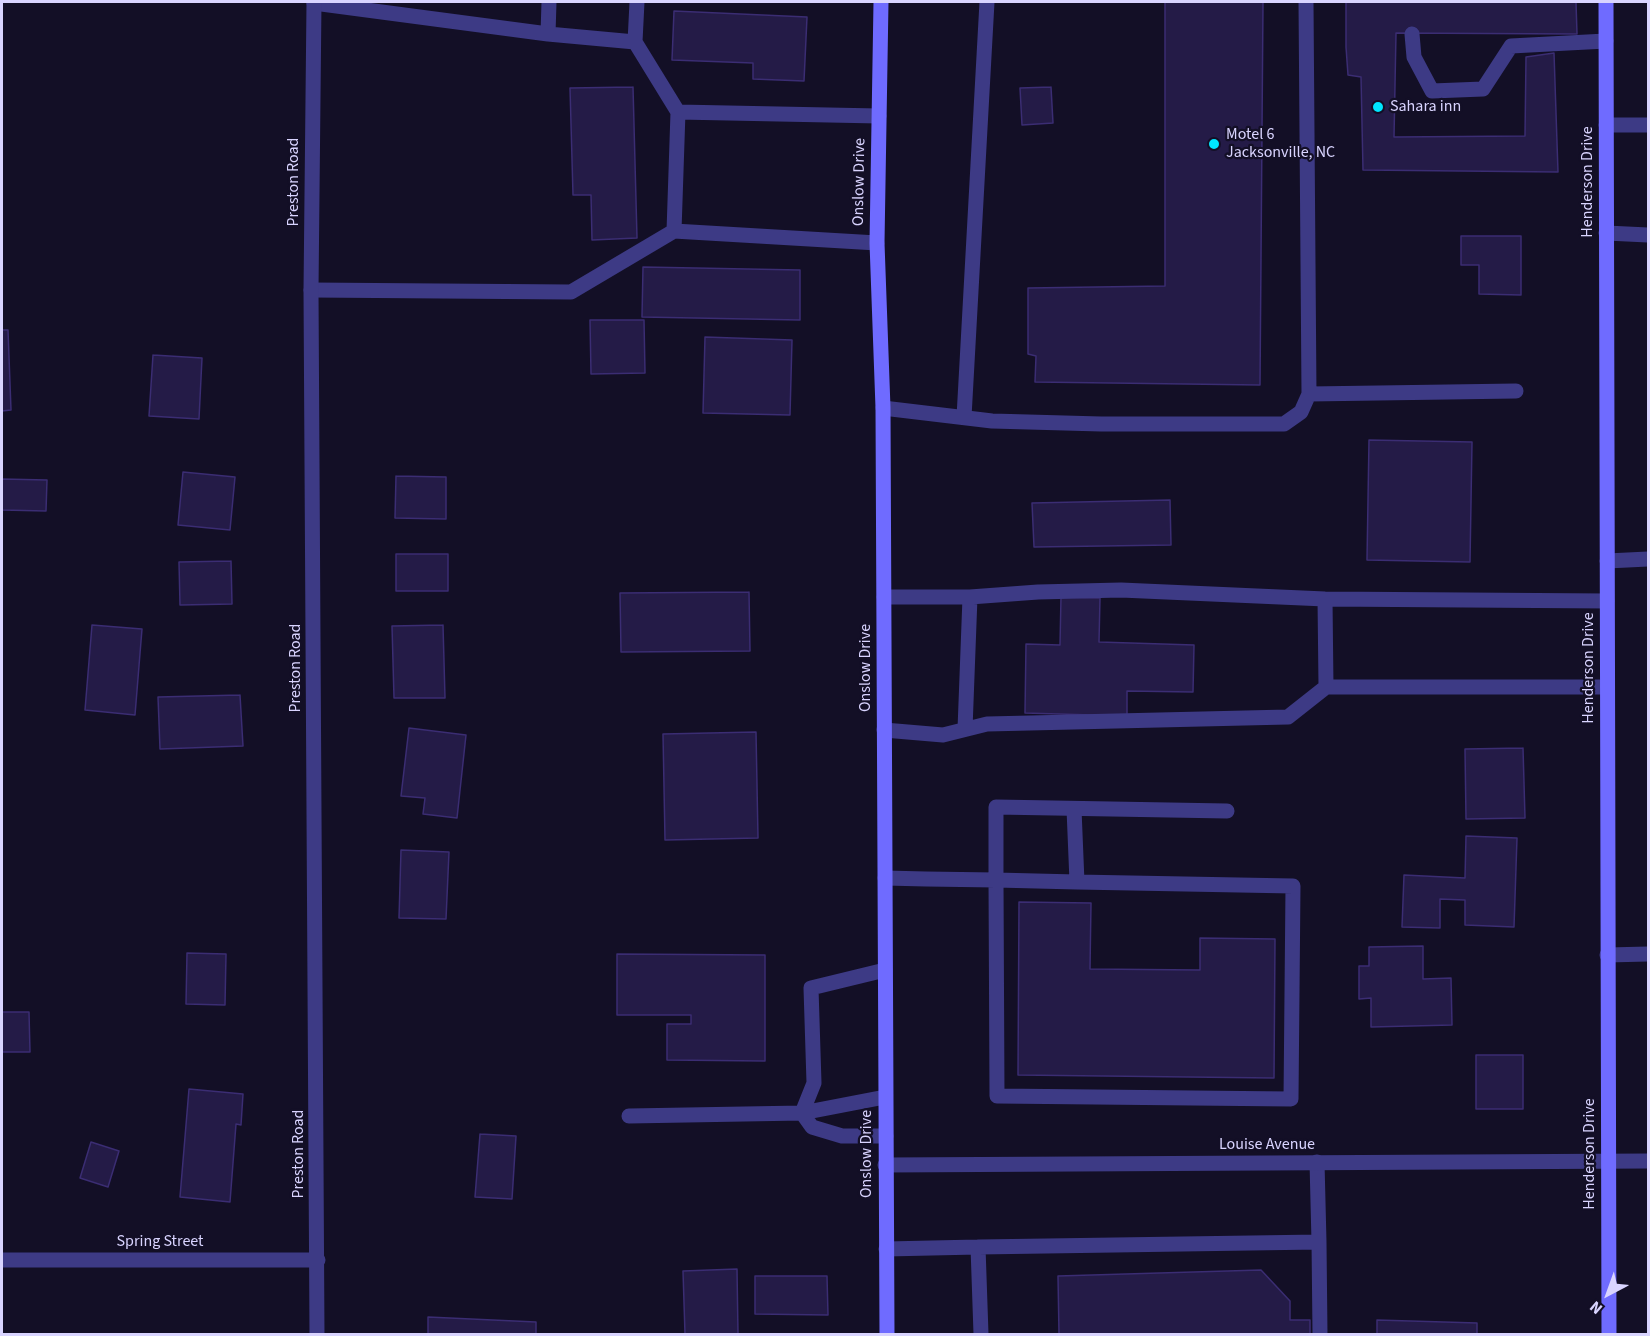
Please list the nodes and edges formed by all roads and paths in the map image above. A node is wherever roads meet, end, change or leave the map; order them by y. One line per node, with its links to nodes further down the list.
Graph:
1 (314, 2): 8 (street); 20 (street, Preston Road)
2 (549, 2): 8 (street)
3 (638, 2): 11 (street)
4 (881, 2): 13 (main road, Onslow Drive)
5 (987, 2): 24 (street)
6 (1306, 2): 22 (street)
7 (1606, 2): 10 (main road, Henderson Drive)
8 (548, 34): 11 (street)
9 (1412, 34): 10 (street)
10 (1606, 41): 14 (main road, Henderson Drive)
11 (635, 42): 12 (street)
12 (678, 112): 13 (street); 16 (street)
13 (879, 116): 19 (main road, Onslow Drive)
14 (1606, 125): 15 (street); 17 (main road, Henderson Drive)
15 (1648, 125)
16 (674, 231): 19 (street); 20 (street)
17 (1606, 233): 18 (street); 26 (main road, Henderson Drive)
18 (1648, 235)
19 (877, 243): 23 (main road, Onslow Drive)
20 (311, 290): 55 (street, Preston Road)
21 (1516, 391): 22 (street)
22 (1309, 394): 24 (street)
23 (883, 408): 24 (street); 27 (main road, Onslow Drive)
24 (964, 417)
25 (1648, 559): 26 (street)
26 (1607, 561): 30 (main road, Henderson Drive)
27 (884, 597): 28 (street); 34 (main road, Onslow Drive)
28 (970, 597): 29 (street); 33 (street)
29 (1325, 600): 30 (street); 31 (street)
30 (1607, 601): 32 (main road, Henderson Drive)
31 (1326, 687): 32 (street); 33 (street)
32 (1607, 687): 41 (main road, Henderson Drive)
33 (965, 729): 34 (street)
34 (884, 730): 37 (main road, Onslow Drive)
35 (1074, 809): 36 (street); 38 (street); 39 (street)
36 (1227, 811)
37 (885, 878): 38 (street); 42 (main road, Onslow Drive)
38 (996, 880): 39 (street); 39 (street)
39 (1077, 882)
40 (1648, 954): 41 (street)
41 (1607, 955): 47 (main road, Henderson Drive)
42 (885, 970): 43 (main road, Onslow Drive); 44 (street)
43 (885, 1097): 44 (street); 46 (main road, Onslow Drive)
44 (802, 1113): 45 (street); 46 (street)
45 (629, 1116)
46 (886, 1136): 50 (main road, Onslow Drive)
47 (1607, 1160): 48 (street, Louise Avenue); 49 (street, Louise Avenue); 60 (main road, Henderson Drive)
48 (1648, 1161)
49 (1317, 1162): 50 (street, Louise Avenue); 51 (street)
50 (885, 1165): 53 (main road, Onslow Drive)
51 (1319, 1242): 52 (street); 59 (street)
52 (978, 1248): 53 (street); 58 (street)
53 (886, 1250): 57 (main road, Onslow Drive)
54 (2, 1260): 55 (street, Spring Street)
55 (318, 1260): 56 (street, Preston Road)
56 (317, 1335)
57 (886, 1335)
58 (981, 1335)
59 (1320, 1335)
60 (1609, 1335)

